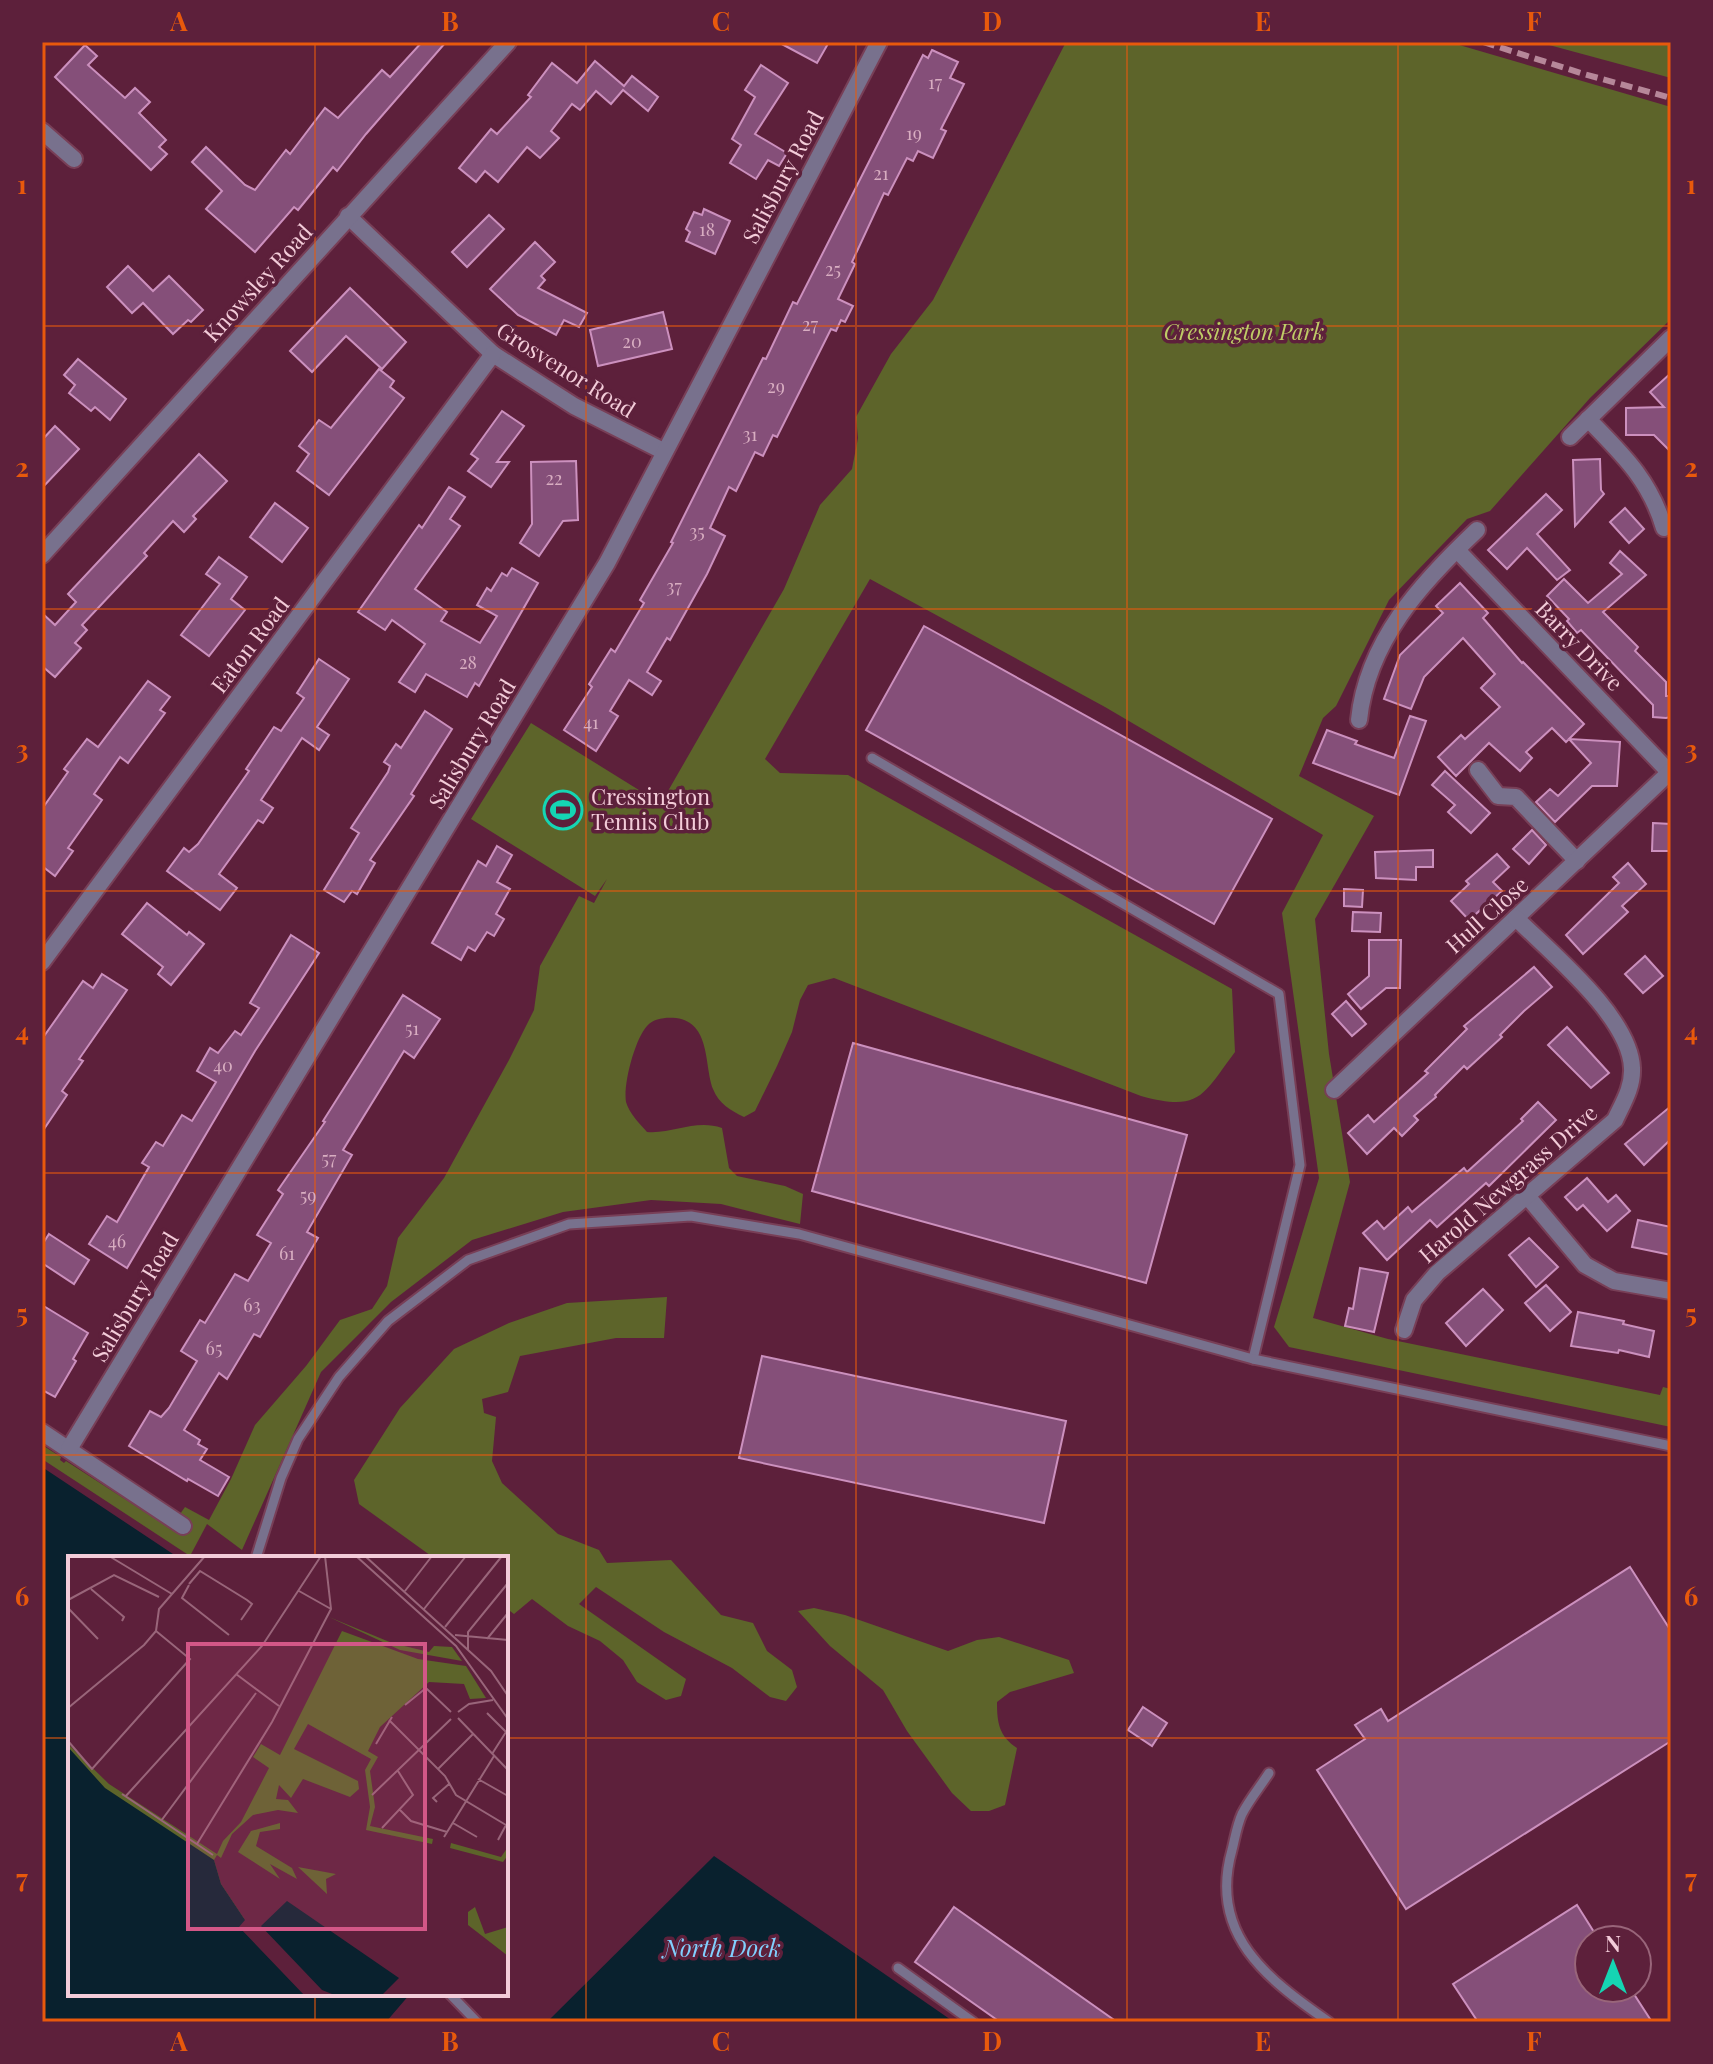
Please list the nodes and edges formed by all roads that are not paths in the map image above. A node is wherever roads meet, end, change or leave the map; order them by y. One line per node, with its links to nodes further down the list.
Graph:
1 (508, 42): 5 (street, Knowsley Road)
2 (879, 42): 10 (street, Salisbury Road)
3 (42, 131): 4 (street)
4 (74, 159)
5 (348, 216): 7 (street, Grosvenor Road); 15 (street, Knowsley Road)
6 (1671, 338): 8 (street)
7 (493, 354): 10 (street, Grosvenor Road); 22 (street, Eaton Road)
8 (1588, 419): 9 (street); 11 (street)
9 (1570, 437)
10 (663, 451): 30 (street, Salisbury Road)
11 (1665, 504): 12 (street)
12 (1664, 528)
13 (1477, 530): 14 (street)
14 (1457, 550): 16 (street); 19 (street, Barry Drive)
15 (42, 555)
16 (1359, 720)
17 (872, 758): 27 (lane)
18 (1478, 770): 20 (street)
19 (1671, 773): 20 (street, Hull Close)
20 (1577, 861): 21 (street, Hull Close)
21 (1516, 918): 23 (street, Hull Close); 24 (street, Harold Newgrass Drive)
22 (42, 962)
23 (1334, 1090)
24 (1527, 1196): 25 (street); 26 (street, Harold Newgrass Drive)
25 (1671, 1291)
26 (1404, 1330)
27 (1253, 1359): 29 (lane); 32 (lane)
28 (42, 1432): 30 (street)
29 (1671, 1446)
30 (69, 1449): 31 (street)
31 (183, 1526)
32 (257, 1556)
33 (1269, 1773): 38 (lane)
34 (898, 1968): 37 (lane)
35 (452, 1996): 36 (lane)
36 (477, 2022)
37 (973, 2022)
38 (1329, 2022)

